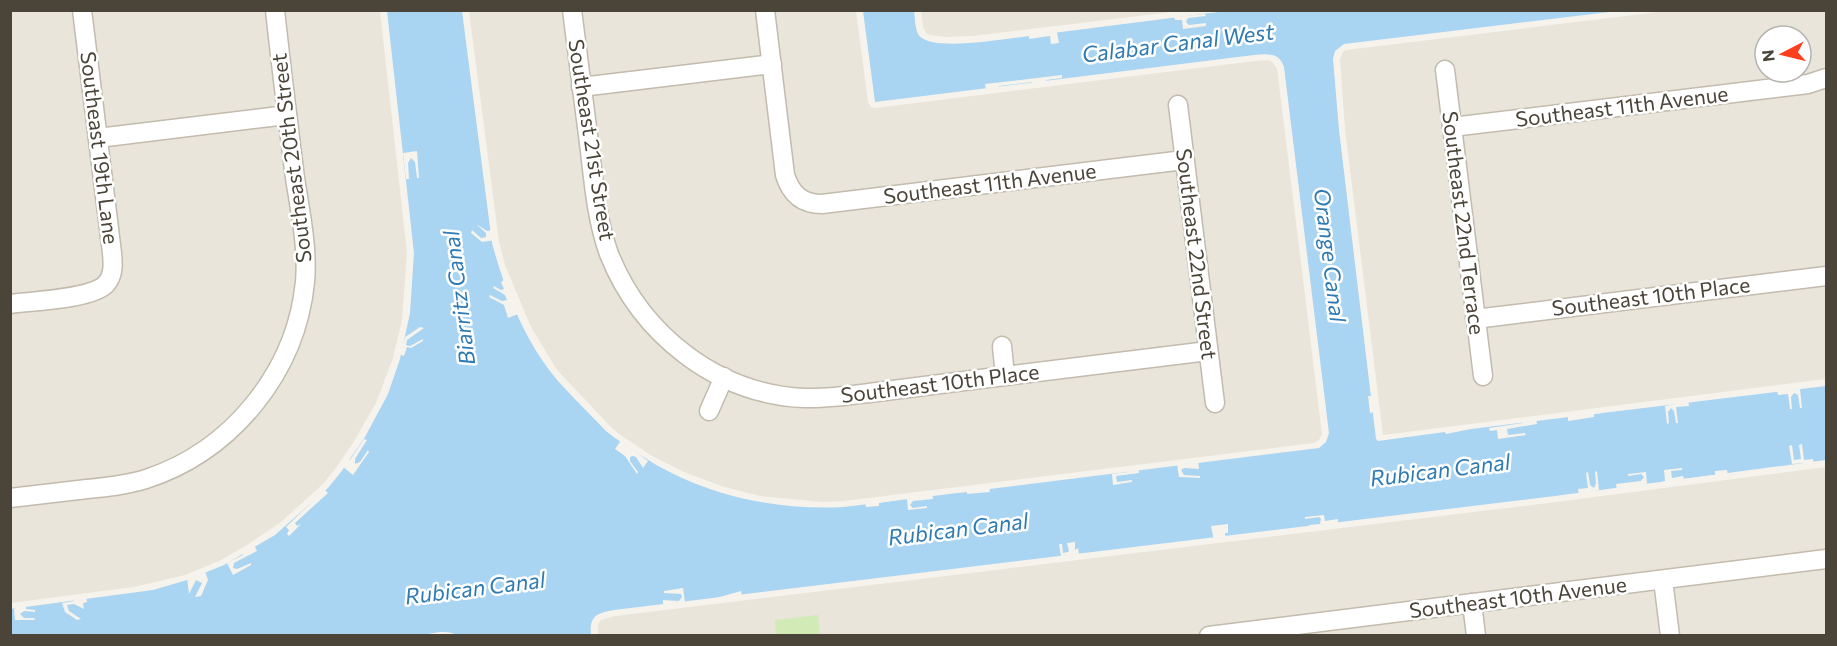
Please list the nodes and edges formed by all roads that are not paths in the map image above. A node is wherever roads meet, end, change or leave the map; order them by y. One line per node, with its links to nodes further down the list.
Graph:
1 (82, 10): 12 (street, Southeast 19th Lane)
2 (274, 10): 10 (street, Southeast 20th Street)
3 (572, 10): 8 (street, Southeast 21st Street)
4 (765, 10): 5 (street)
5 (772, 64): 8 (street); 13 (street, Southeast 11th Avenue)
6 (1445, 70): 11 (street, Southeast 22nd Terrace)
7 (1827, 78): 11 (street, Southeast 11th Avenue)
8 (581, 87): 19 (street, Southeast 21st Street)
9 (1178, 105): 13 (street, Southeast 22nd Street)
10 (287, 115): 12 (street); 25 (street, Southeast 20th Street)
11 (1452, 127): 16 (street, Southeast 22nd Terrace)
12 (98, 138): 15 (street, Southeast 19th Lane)
13 (1184, 160): 18 (street, Southeast 22nd Street)
14 (1827, 276): 16 (street, Southeast 10th Place)
15 (10, 304)
16 (1475, 319): 21 (street, Southeast 22nd Terrace)
17 (1002, 346): 20 (street)
18 (1208, 351): 20 (street, Southeast 10th Place); 23 (street, Southeast 22nd Street)
19 (682, 352): 22 (street, Southeast 10th Place)
20 (1005, 376): 22 (street, Southeast 10th Place)
21 (1483, 376)
22 (724, 377): 24 (street)
23 (1215, 403)
24 (709, 411)
25 (10, 498)
26 (1827, 559): 27 (street, Southeast 10th Avenue)
27 (1663, 580): 28 (street, Southeast 10th Avenue); 32 (street)
28 (1472, 603): 29 (street, Southeast 10th Avenue); 31 (street)
29 (1281, 631): 30 (street, Southeast 10th Avenue)
30 (1209, 636)
31 (1476, 636)
32 (1670, 636)

